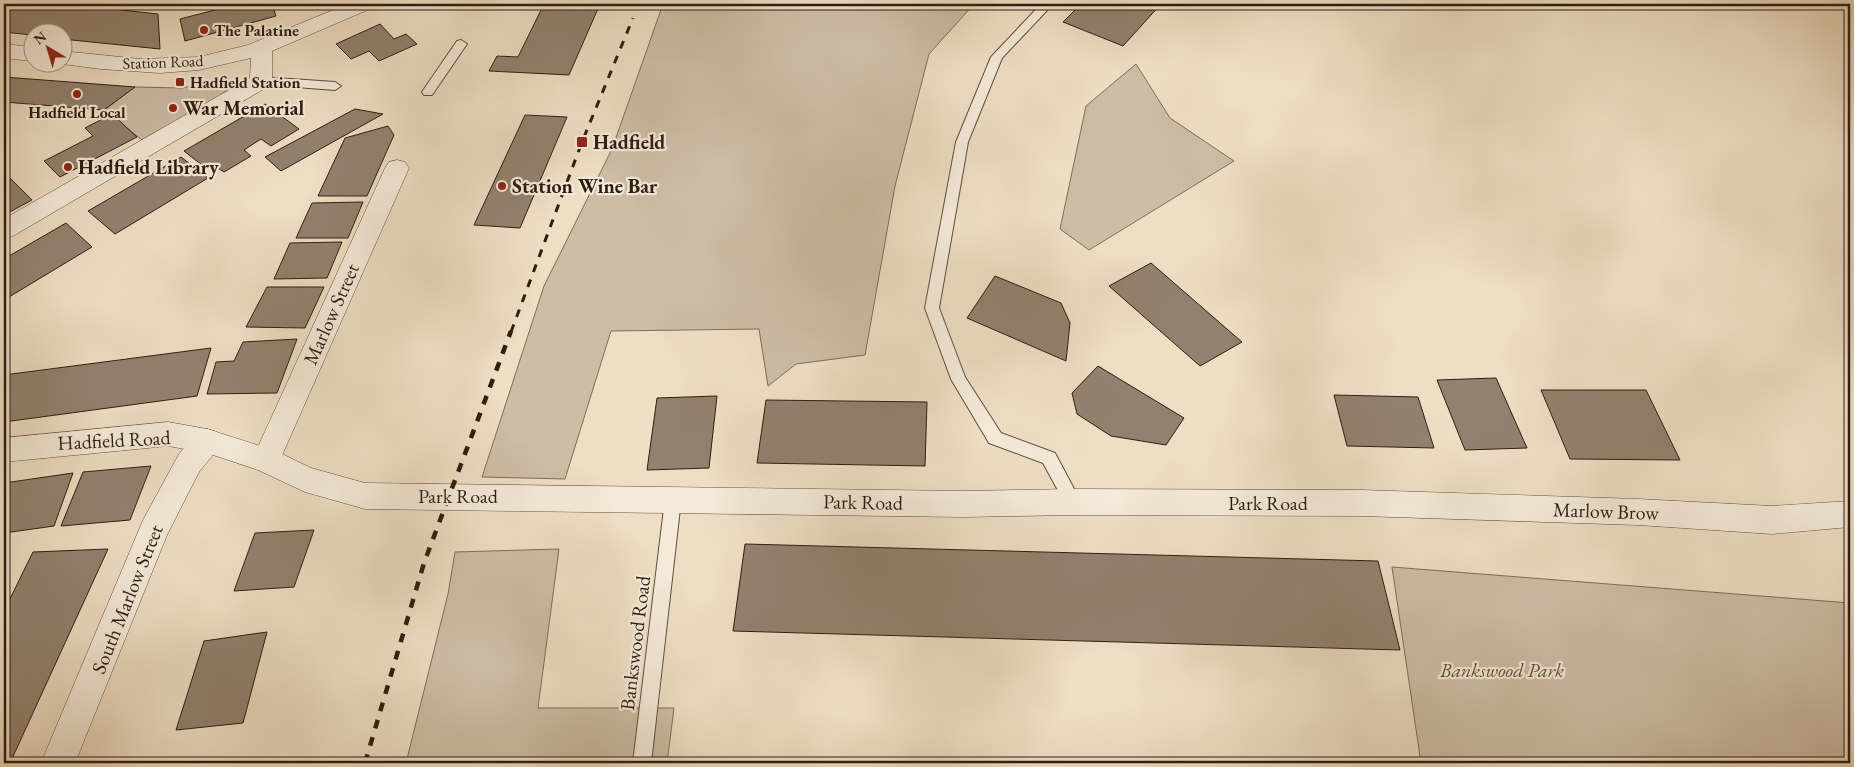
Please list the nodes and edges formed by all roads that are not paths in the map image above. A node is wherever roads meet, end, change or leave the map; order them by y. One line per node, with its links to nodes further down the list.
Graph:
1 (365, 4): 3 (street, Station Road)
2 (1047, 4): 18 (lane)
3 (331, 10): 5 (street, Station Road)
4 (461, 44): 11 (lane)
5 (262, 46): 8 (street, Station Road); 9 (street)
6 (4, 51): 7 (street)
7 (22, 53)
8 (72, 59)
9 (261, 81): 10 (lane); 13 (street)
10 (335, 86)
11 (428, 92)
12 (397, 168): 16 (street, Marlow Street)
13 (4, 230)
14 (206, 441): 15 (street, Hadfield Road); 16 (street, Hadfield Road); 22 (street, South Marlow Street)
15 (4, 450)
16 (266, 460): 17 (street, Hadfield Road)
17 (365, 496): 20 (street, Park Road)
18 (1073, 502): 19 (street, Park Road); 20 (street, Park Road)
19 (1361, 504): 21 (street, Marlow Brow)
20 (671, 514): 23 (lane, Bankswood Road)
21 (1850, 514)
22 (58, 763)
23 (642, 763)

